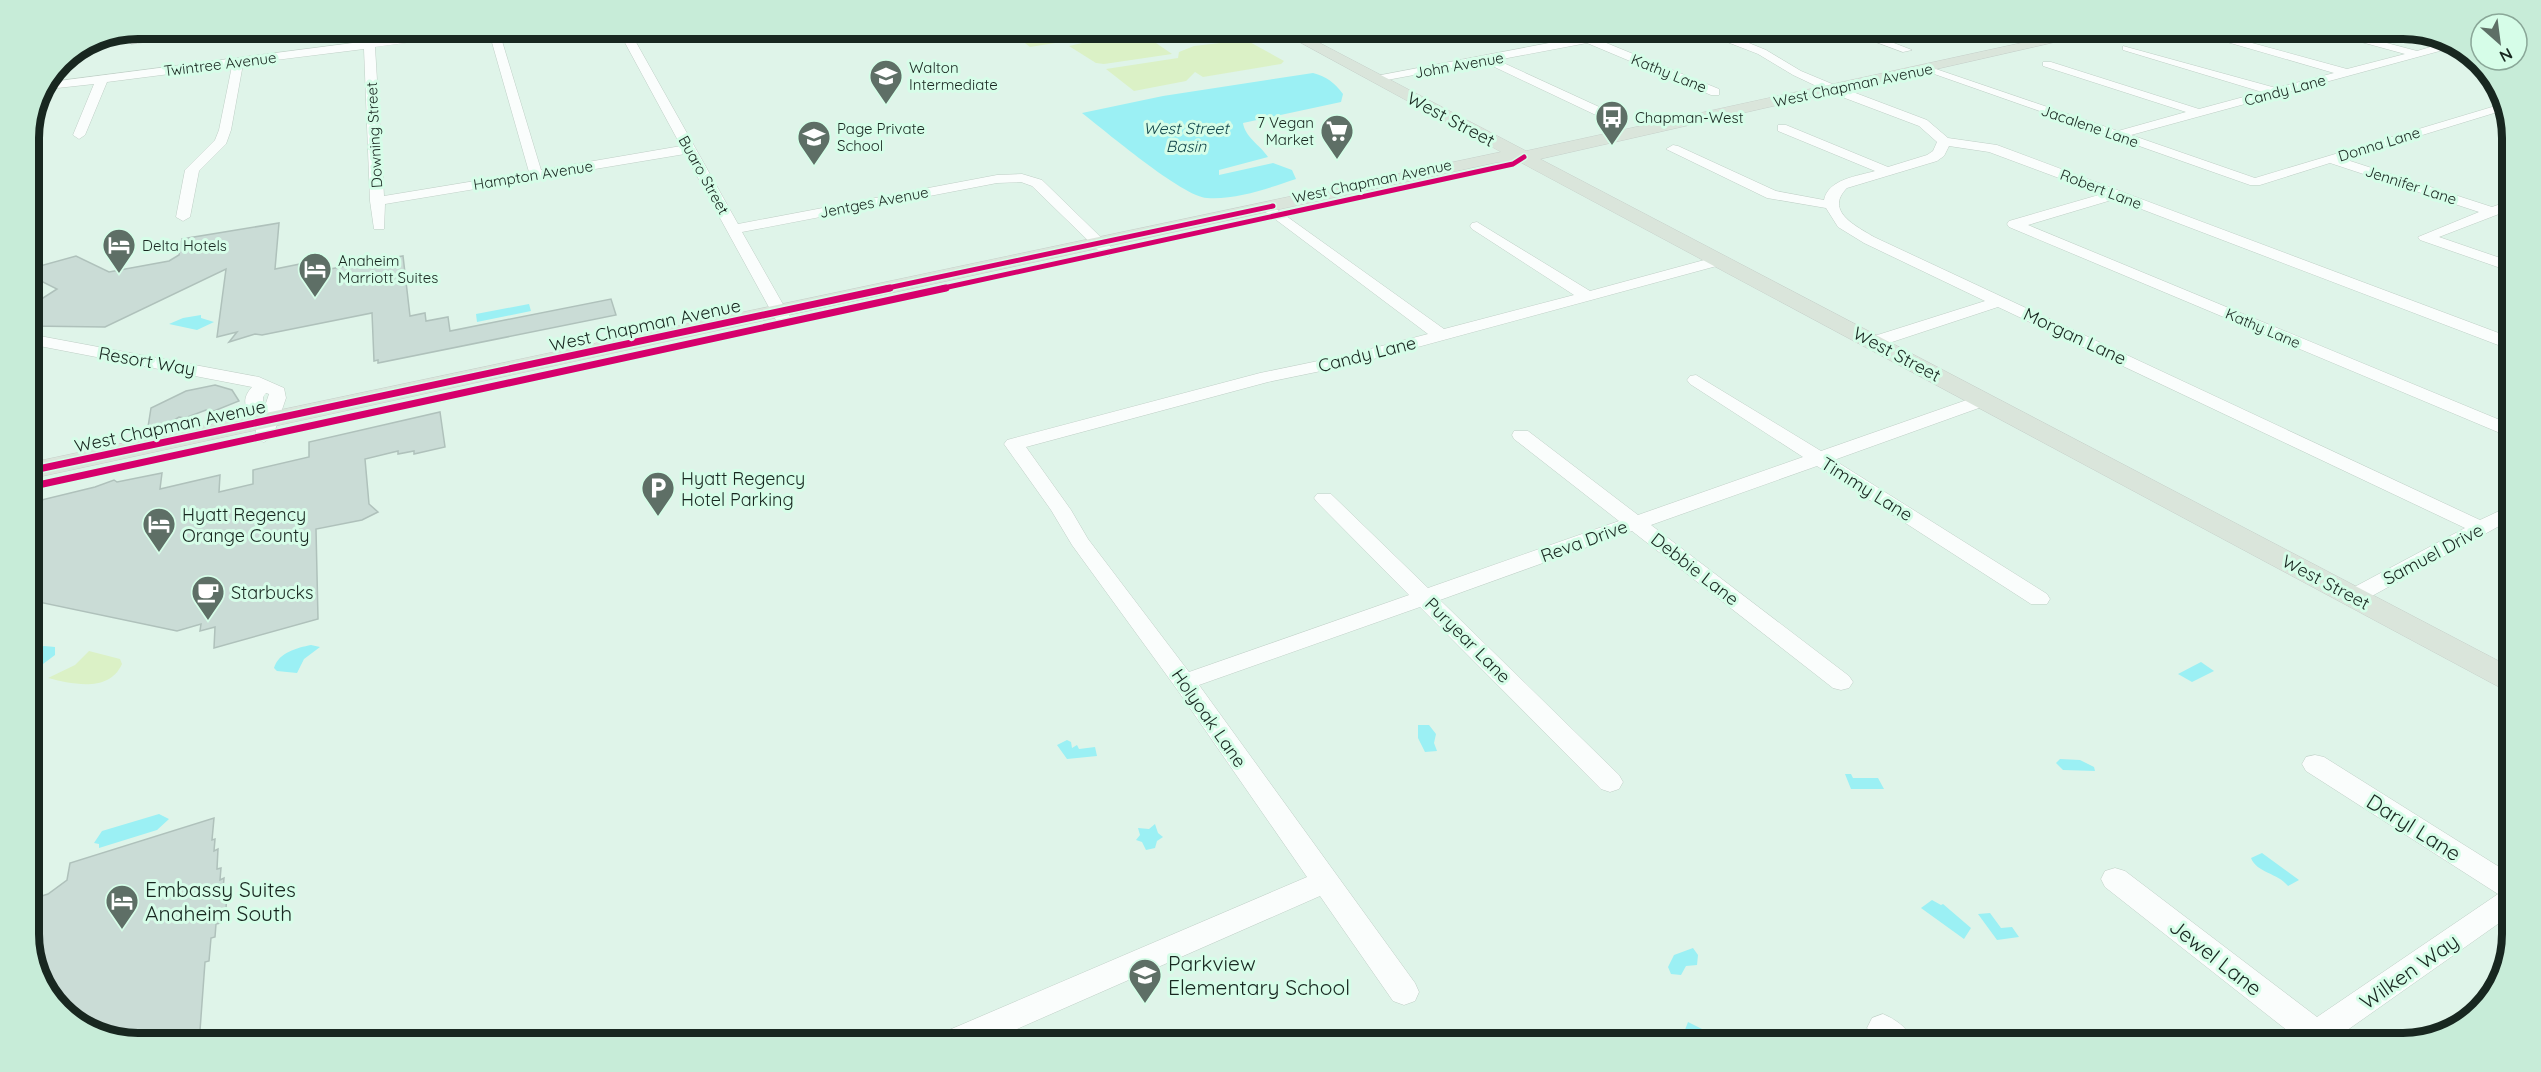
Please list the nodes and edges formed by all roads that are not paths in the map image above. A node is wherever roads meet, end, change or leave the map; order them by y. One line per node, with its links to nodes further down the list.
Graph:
1 (136, 39): 2 (street)
2 (160, 39)
3 (417, 39): 14 (street, Twintree Avenue)
4 (499, 39): 42 (street)
5 (628, 39): 38 (street, Buaro Street)
6 (1301, 39): 25 (main road, West Street)
7 (1600, 39): 13 (street, John Avenue)
8 (1730, 39): 27 (street)
9 (1875, 39): 17 (street)
10 (2061, 39): 22 (main road, West Chapman Avenue)
11 (2223, 39): 23 (street)
12 (2358, 39): 18 (street)
13 (1591, 41): 19 (street, John Avenue); 28 (street, Kathy Lane)
14 (369, 45): 20 (street, Twintree Avenue); 45 (street, Downing Street)
15 (2442, 47): 18 (street, Candy Lane)
16 (2127, 48): 29 (street)
17 (1907, 50)
18 (2417, 54): 23 (street, Candy Lane)
19 (1488, 60): 25 (street, John Avenue); 32 (street)
20 (238, 62): 24 (street, Twintree Avenue); 50 (street)
21 (2047, 64): 31 (street)
22 (1926, 69): 27 (main road, West Chapman Avenue); 35 (street, Jacalene Lane)
23 (2348, 73): 29 (street, Candy Lane)
24 (102, 79): 26 (street, Twintree Avenue); 34 (street)
25 (1376, 79): 39 (main road, West Street)
26 (55, 85)
27 (1833, 89): 36 (street); 39 (main road, West Chapman Avenue)
28 (1715, 92)
29 (2276, 92): 31 (street, Candy Lane)
30 (2497, 109): 40 (street, Donna Lane)
31 (2198, 113): 35 (street, Candy Lane)
32 (1604, 114)
33 (1782, 128): 41 (street)
34 (79, 135)
35 (2116, 135): 43 (street, Jacalene Lane)
36 (1944, 141): 41 (street); 44 (street, Robert Lane)
37 (1673, 148): 46 (street)
38 (689, 149): 42 (street, Hampton Avenue); 53 (street, Buaro Street)
39 (1524, 157): 48 (main road, West Chapman Avenue); 55 (main road, West Street)
40 (2330, 159): 43 (street, Donna Lane); 49 (street, Jennifer Lane)
41 (1889, 171): 46 (street)
42 (536, 174): 45 (street, Hampton Avenue)
43 (2255, 182)
44 (2117, 194): 61 (street, Robert Lane); 66 (street, Kathy Lane)
45 (376, 201): 51 (street, Downing Street)
46 (1831, 205): 58 (street, Morgan Lane)
47 (2502, 207): 49 (street)
48 (1273, 211): 54 (main road, West Chapman Avenue); 60 (street)
49 (2491, 211): 56 (street)
50 (183, 217)
51 (379, 226)
52 (1477, 226): 57 (street)
53 (734, 229): 54 (street, Jentges Avenue); 59 (street, Buaro Street)
54 (1103, 248): 59 (main road, West Chapman Avenue)
55 (1719, 261): 57 (street, Candy Lane); 63 (main road, West Street)
56 (2502, 264)
57 (1587, 296): 60 (street, Candy Lane)
58 (2000, 301): 63 (street); 76 (street, Morgan Lane)
59 (782, 317): 67 (main road, West Chapman Avenue)
60 (1441, 335): 69 (street, Candy Lane)
61 (2502, 340)
62 (39, 341): 67 (street, Resort Way)
63 (1874, 342): 65 (main road, West Street)
64 (1696, 380): 70 (street, Timmy Lane)
65 (1984, 400): 70 (street, Reva Drive); 77 (main road, West Street)
66 (2502, 428)
67 (265, 429): 71 (main road, West Chapman Avenue); 72 (main road, West Chapman Avenue)
68 (1521, 435): 75 (street, Debbie Lane)
69 (1014, 444): 81 (street, Holyoak Lane)
70 (1819, 458): 75 (street, Reva Drive); 79 (street, Timmy Lane)
71 (39, 469)
72 (39, 485)
73 (1324, 498): 78 (street, Puryear Lane)
74 (2502, 516): 76 (street, Samuel Drive)
75 (1635, 523): 78 (street, Reva Drive); 82 (street, Debbie Lane)
76 (2481, 528): 77 (street, Samuel Drive)
77 (2353, 597): 80 (main road, West Street)
78 (1426, 598): 81 (street, Reva Drive); 84 (street, Puryear Lane)
79 (2039, 598)
80 (2502, 676)
81 (1184, 682): 86 (street, Holyoak Lane)
82 (1841, 682)
83 (2315, 764): 87 (street, Daryl Lane)
84 (1610, 782)
85 (2115, 879): 91 (street, Jewel Lane)
86 (1324, 882): 89 (street, Holyoak Lane); 90 (street)
87 (2502, 883)
88 (2502, 907): 92 (street, Wilken Way)
89 (1404, 992)
90 (978, 1033)
91 (2304, 1033)
92 (2320, 1033)

